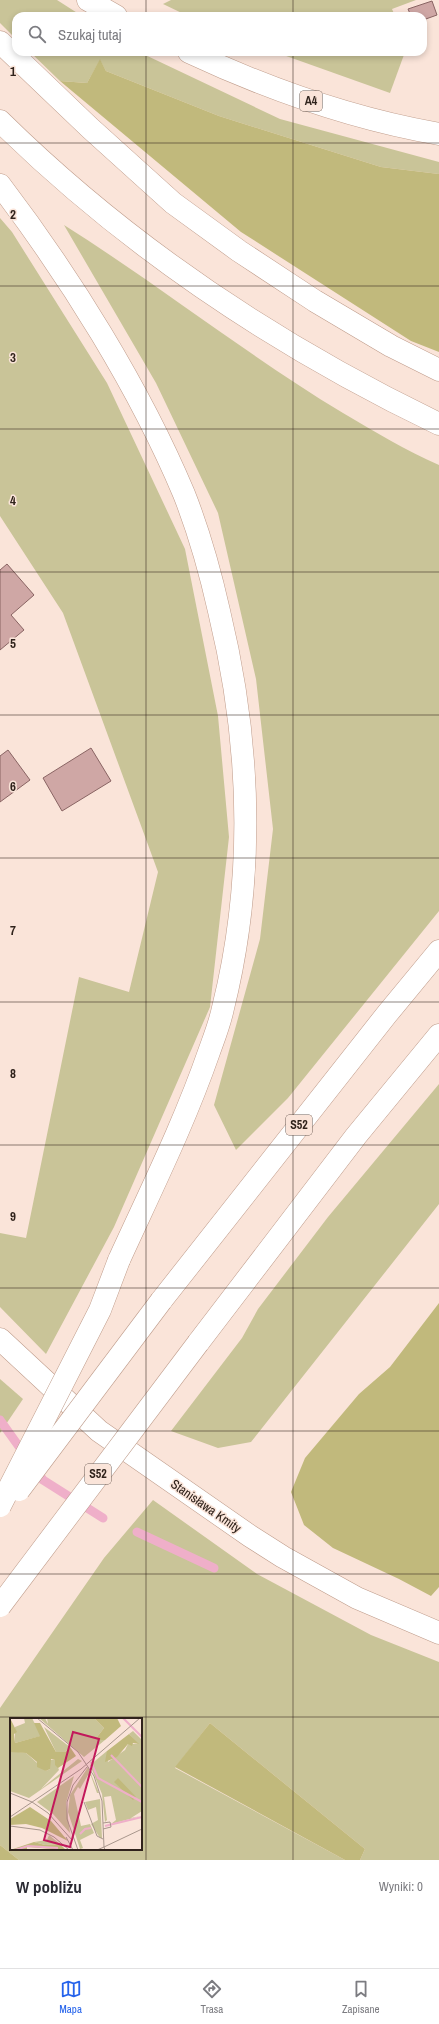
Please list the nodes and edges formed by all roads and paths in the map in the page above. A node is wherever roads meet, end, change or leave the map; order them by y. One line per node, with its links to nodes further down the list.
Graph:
1 (88, 0): 2 (main road)
2 (109, 12)
3 (0, 42): 4 (main road)
4 (12, 53)
5 (15, 56): 10 (main road)
6 (198, 56): 8 (main road, A4)
7 (0, 121): 11 (main road)
8 (439, 134)
9 (0, 185): 15 (main road, bridge)
10 (439, 370)
11 (439, 424)
12 (439, 951): 16 (main road, S52, bridge)
13 (439, 1035): 17 (main road, S52, bridge)
14 (0, 1339): 18 (main road, Stanisława Kmity)
15 (0, 1506)
16 (0, 1516)
17 (0, 1606)
18 (439, 1633)

